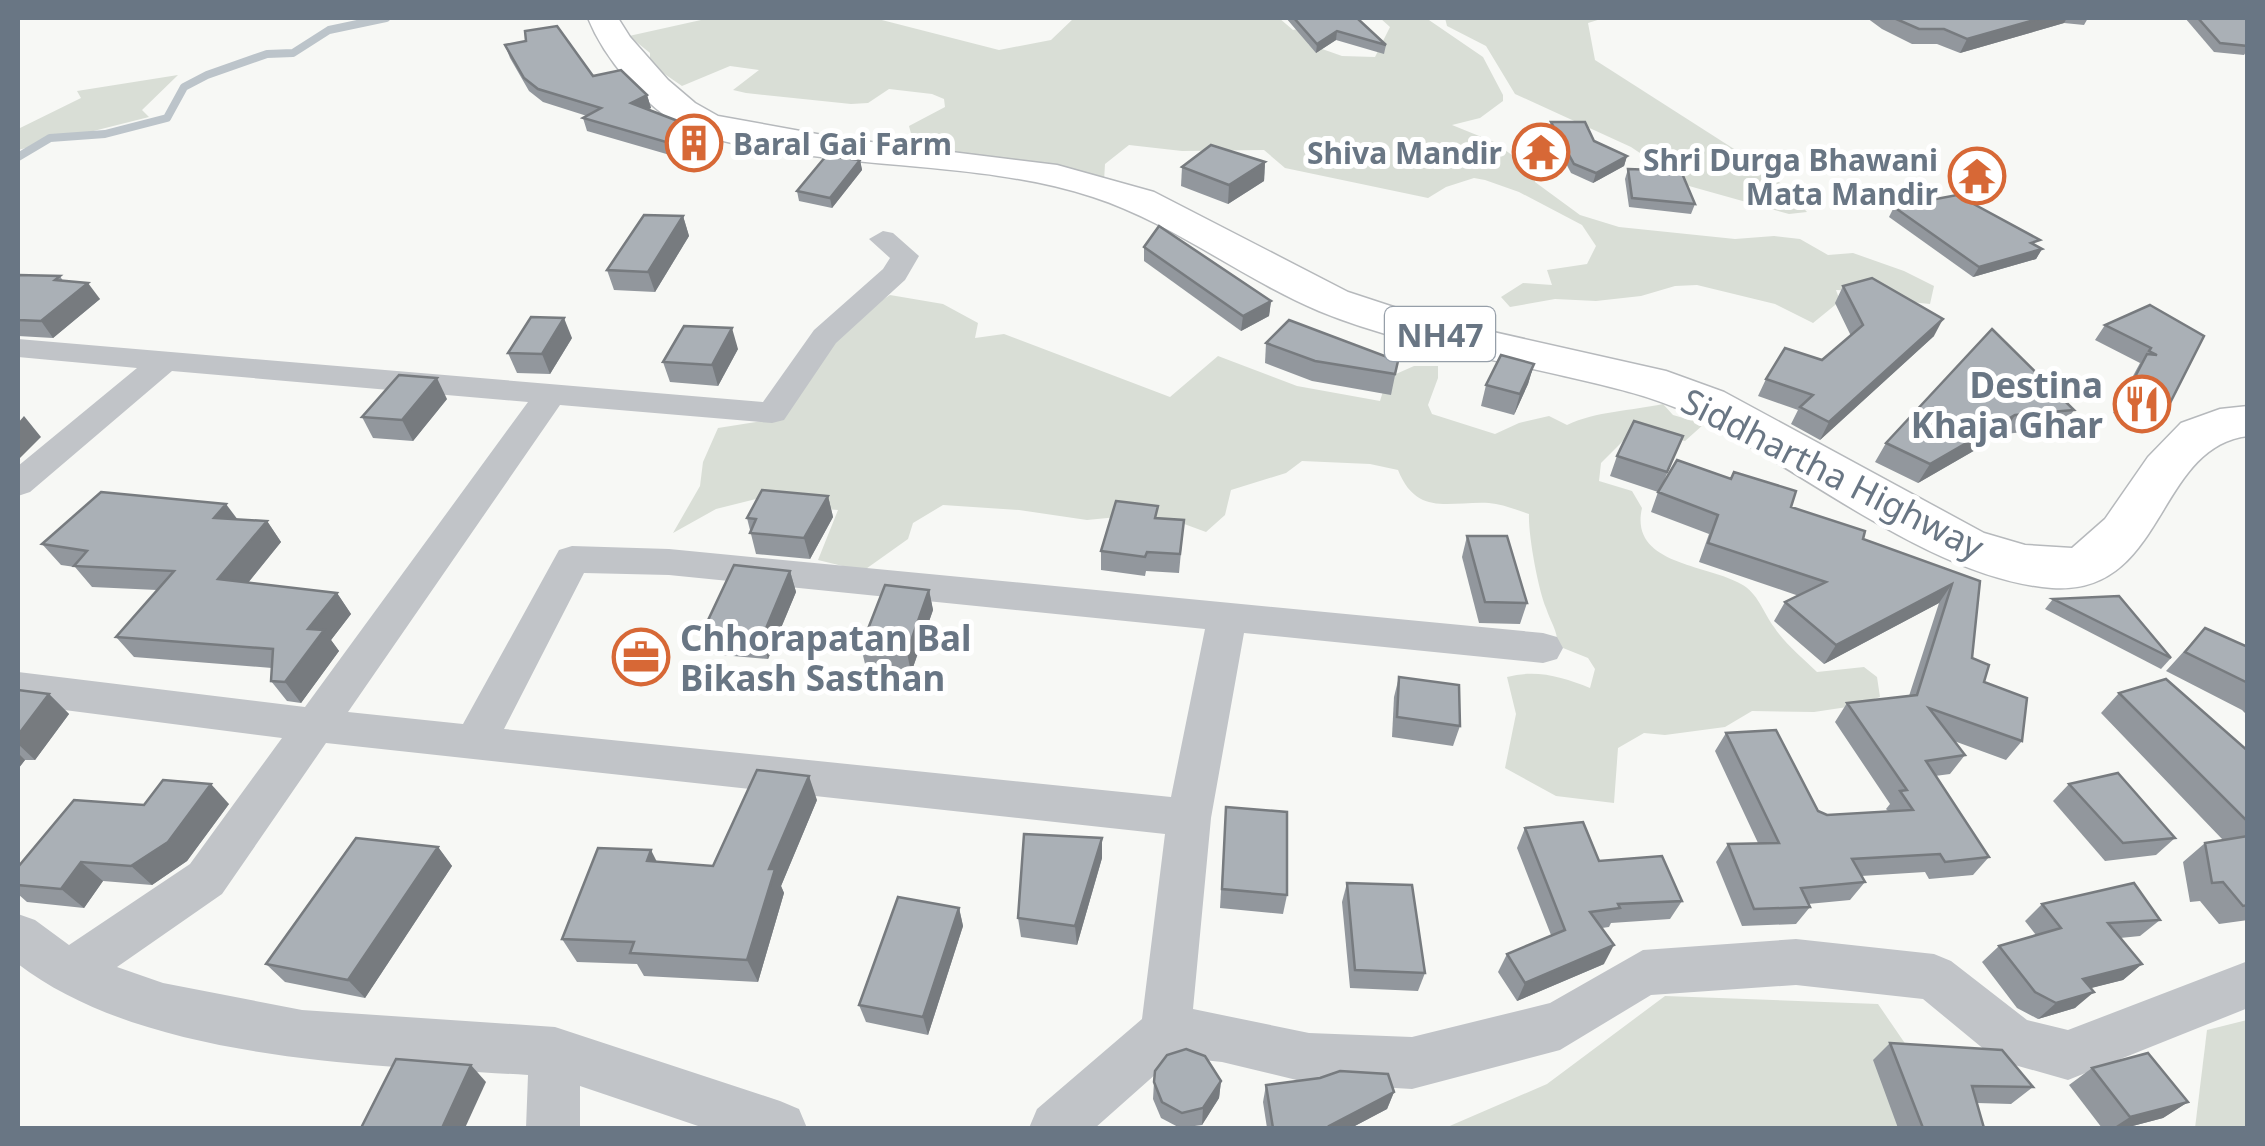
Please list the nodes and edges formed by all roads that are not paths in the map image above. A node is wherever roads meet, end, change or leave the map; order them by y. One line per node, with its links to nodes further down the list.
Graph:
1 (603, 18): 6 (highway, Siddhartha Highway / NH47)
2 (883, 239): 5 (street)
3 (18, 348): 4 (street)
4 (166, 360): 5 (street); 7 (street)
5 (551, 394): 11 (street)
6 (2248, 422)
7 (18, 484)
8 (1228, 617): 9 (street); 12 (street); 13 (street)
9 (1542, 648)
10 (18, 688): 11 (street)
11 (315, 728): 12 (street); 15 (street)
12 (476, 741): 13 (street)
13 (1189, 818): 17 (street)
14 (18, 936): 15 (street)
15 (68, 973): 18 (street)
16 (2248, 984): 17 (street)
17 (1166, 1031): 21 (street)
18 (555, 1052): 19 (street); 20 (street)
19 (552, 1128)
20 (780, 1128)
21 (1056, 1128)

